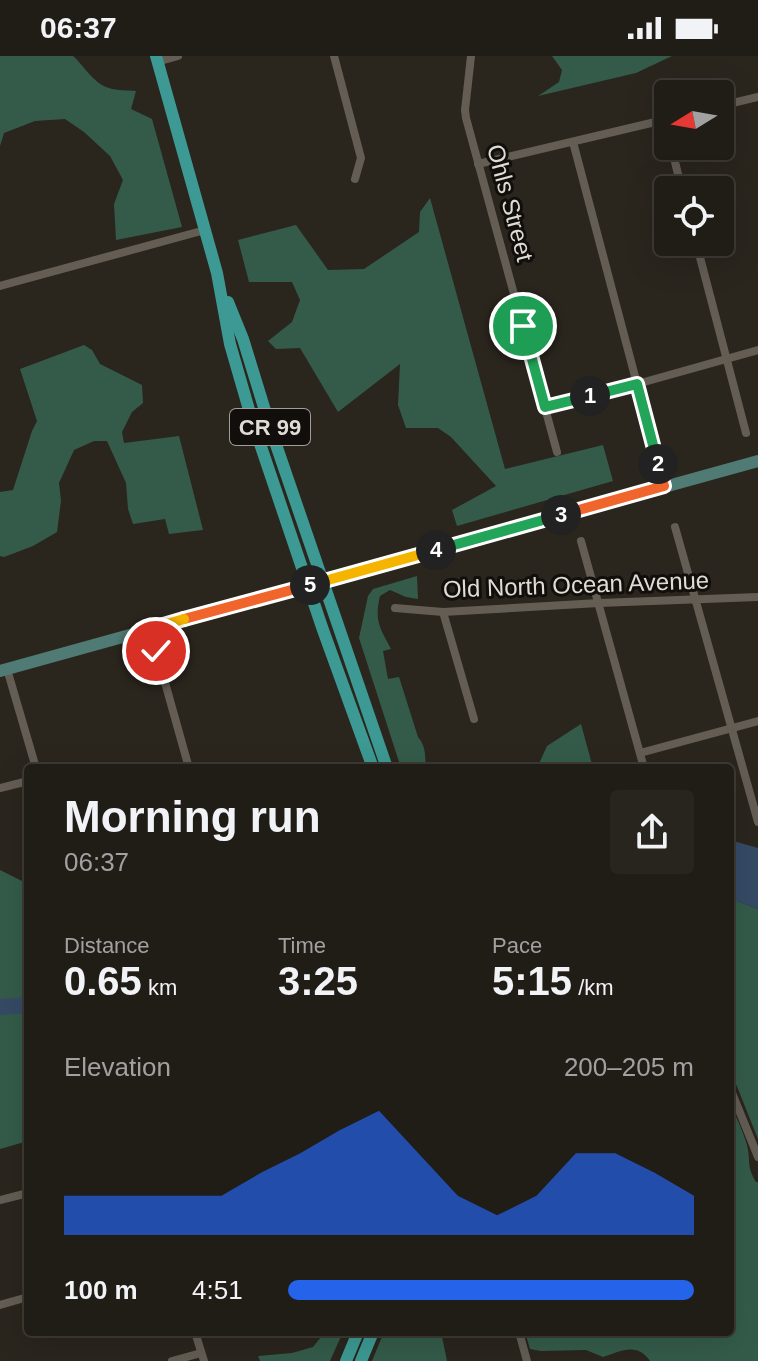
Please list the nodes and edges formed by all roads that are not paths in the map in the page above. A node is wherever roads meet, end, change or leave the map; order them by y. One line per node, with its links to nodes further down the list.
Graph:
1 (178, 56): 4 (street)
2 (334, 56): 10 (street)
3 (471, 56): 9 (street, Ohls Street)
4 (155, 58): 11 (main road, CR 99)
5 (757, 99): 6 (street)
6 (734, 103)
7 (654, 123): 8 (street)
8 (573, 142): 9 (street); 17 (street)
9 (478, 164): 18 (street, Ohls Street)
10 (355, 179)
11 (205, 230): 13 (main road, CR 99); 14 (street)
12 (700, 256): 16 (street)
13 (217, 273): 25 (main road, CR 99); 26 (main road, CR 99)
14 (0, 286)
15 (758, 350): 16 (street)
16 (727, 358): 17 (street); 19 (street)
17 (637, 384): 18 (street); 22 (street)
18 (545, 407): 20 (street, Ohls Street)
19 (746, 433)
20 (557, 452)
21 (758, 461): 22 (main road)
22 (664, 486): 25 (main road)
23 (675, 527): 28 (street)
24 (581, 541): 29 (street)
25 (324, 581): 26 (main road); 41 (main road, CR 99)
26 (307, 585): 32 (main road); 40 (main road, CR 99)
27 (758, 597): 28 (street, Old North Ocean Avenue)
28 (696, 600): 29 (street, Old North Ocean Avenue); 36 (street)
29 (599, 603): 31 (street, Old North Ocean Avenue); 37 (street)
30 (395, 608): 31 (street, Old North Ocean Avenue)
31 (443, 612): 34 (street)
32 (150, 629): 33 (main road); 39 (street)
33 (4, 670): 38 (street)
34 (474, 719)
35 (758, 721): 36 (street)
36 (732, 728): 37 (street); 45 (street)
37 (640, 753): 42 (street)
38 (35, 764)
39 (188, 764)
40 (372, 764)
41 (386, 764)
42 (643, 764)
43 (24, 782): 44 (street)
44 (0, 788)
45 (758, 822)
46 (734, 1098): 47 (street)
47 (758, 1157)
48 (24, 1194): 49 (street)
49 (0, 1200)
50 (24, 1298): 51 (street)
51 (0, 1305)
52 (196, 1336): 56 (street)
53 (356, 1336): 58 (main road)
54 (371, 1336): 59 (main road)
55 (520, 1336): 60 (street)
56 (203, 1357): 57 (street)
57 (172, 1361)
58 (346, 1361)
59 (361, 1361)
60 (527, 1361)

